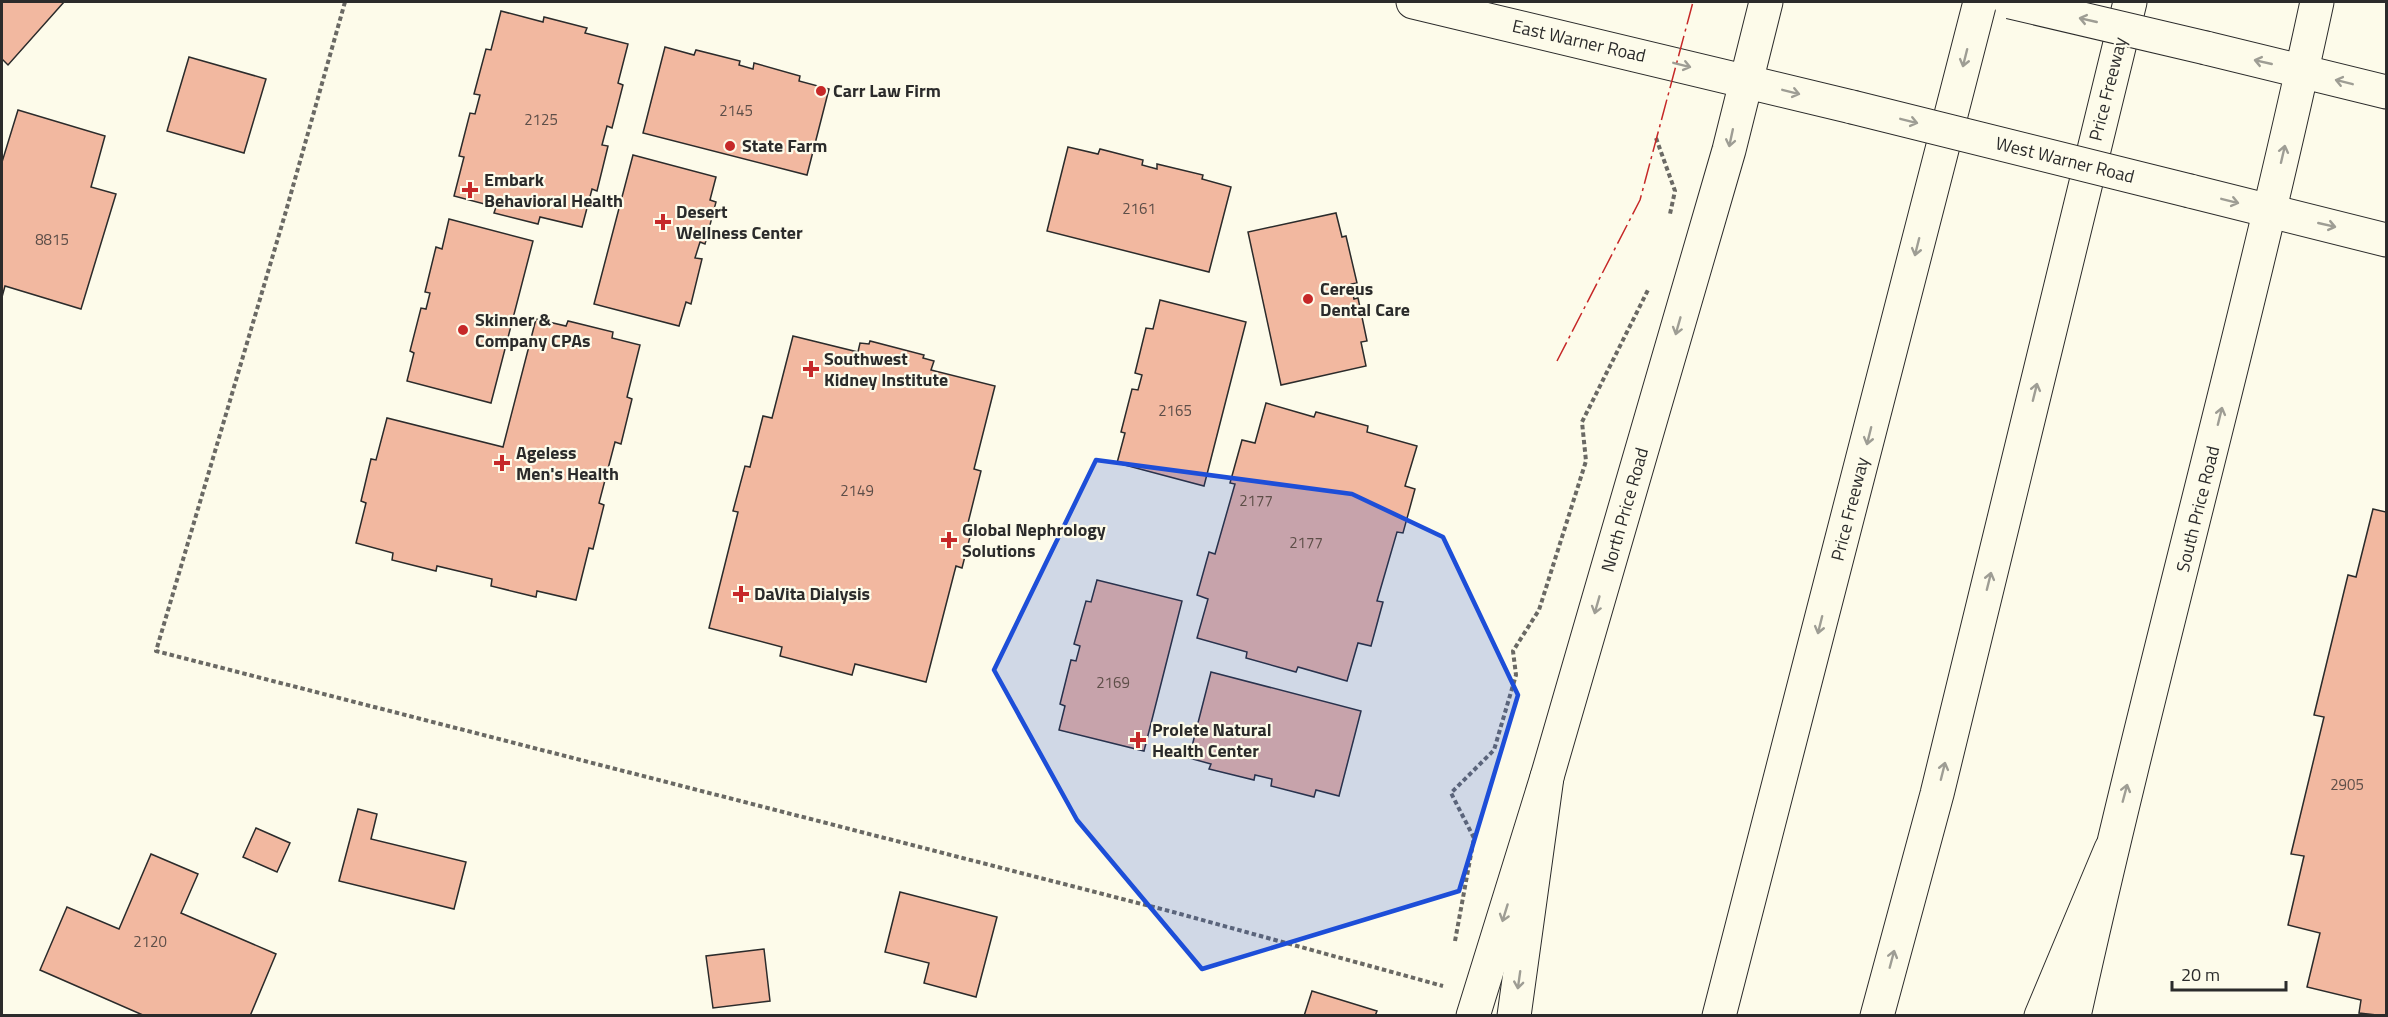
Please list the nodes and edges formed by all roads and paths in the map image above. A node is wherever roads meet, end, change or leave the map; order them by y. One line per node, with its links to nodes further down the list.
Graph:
1 (345, 2): 20 (path)
2 (1413, 2): 9 (main road, East Warner Road, one-way to 9)
3 (1766, 2): 9 (main road, North Price Road)
4 (1980, 2): 24 (main road, Price Freeway, one-way to 24)
5 (2010, 2): 8 (main road, one-way to 5, bridge)
6 (2130, 2): 25 (main road, Price Freeway, one-way to 6)
7 (2317, 2): 8 (main road, South Price Road)
8 (2302, 71): 10 (main road, one-way to 8); 12 (main road, South Price Road, one-way to 8)
9 (1744, 81): 12 (main road, West Warner Road, one-way to 12, bridge); 16 (main road, North Price Road, one-way to 16)
10 (2386, 92)
11 (1656, 138): 13 (path)
12 (2270, 211): 14 (main road, West Warner Road, one-way to 14); 17 (main road, South Price Road, one-way to 12)
13 (1667, 223)
14 (2386, 240)
15 (1649, 288): 18 (path)
16 (1547, 777): 22 (main road, North Price Road, one-way to 22); 23 (main road, one-way to 23)
17 (2111, 849): 26 (main road); 27 (main road, South Price Road)
18 (1454, 947)
19 (1445, 976): 20 (path)
20 (1443, 986): 21 (path)
21 (1440, 996)
22 (1473, 1016)
23 (1514, 1016)
24 (1719, 1016)
25 (1877, 1016)
26 (2041, 1016)
27 (2074, 1016)

